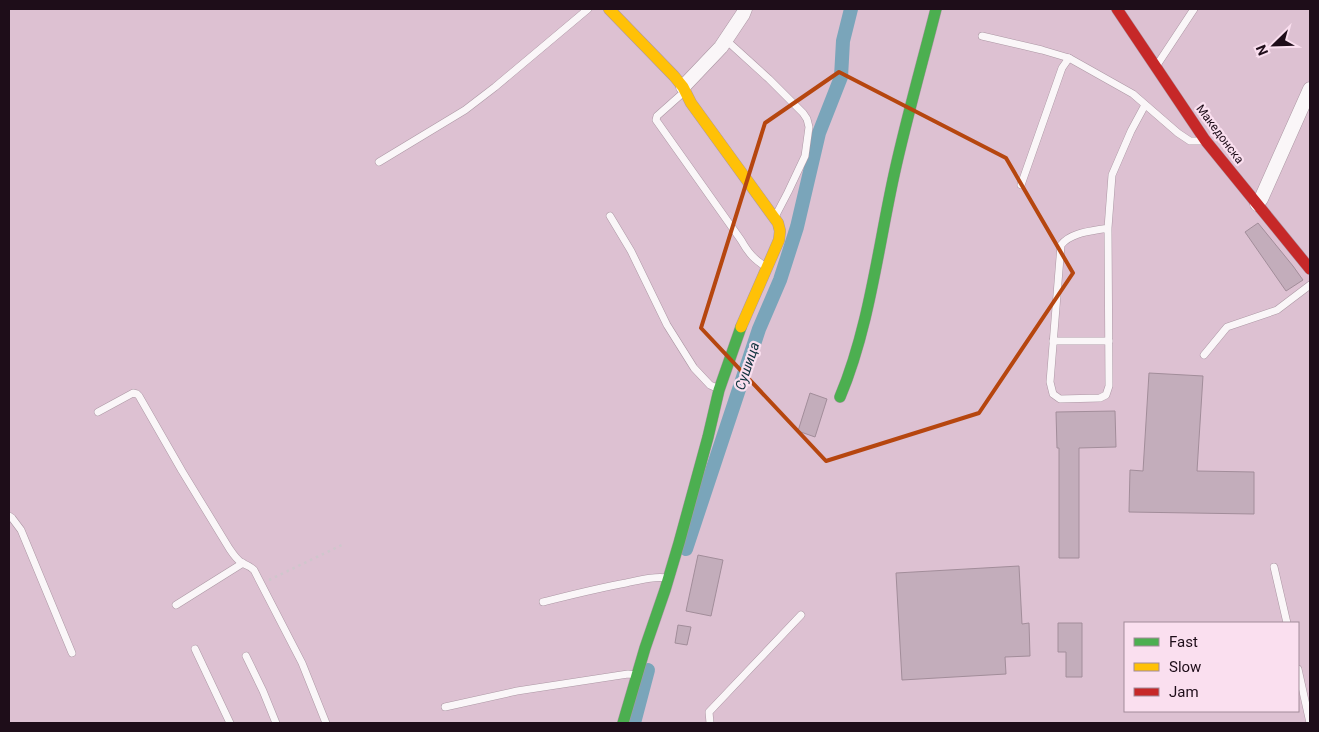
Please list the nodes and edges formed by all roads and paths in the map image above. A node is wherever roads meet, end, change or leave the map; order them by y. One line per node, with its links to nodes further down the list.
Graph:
1 (588, 9): 15 (lane)
2 (609, 9): 11 (street)
3 (745, 9): 8 (street)
4 (936, 9): 28 (street)
5 (1117, 9): 10 (street, Македонска)
6 (1194, 9): 10 (lane)
7 (982, 36): 9 (lane)
8 (726, 40): 11 (street); 19 (lane)
9 (1069, 58): 13 (lane); 16 (lane)
10 (1156, 67): 14 (street, Македонска)
11 (684, 89): 19 (street); 21 (lane)
12 (1310, 89): 17 (street)
13 (1145, 105): 14 (lane); 20 (lane)
14 (1205, 140): 17 (street, Македонска)
15 (379, 162)
16 (1022, 185)
17 (1257, 204): 22 (street, Македонска)
18 (610, 216): 27 (lane)
19 (775, 216): 21 (street)
20 (1108, 228): 24 (lane); 25 (lane)
21 (767, 267): 27 (street)
22 (1310, 269)
23 (1310, 285): 26 (lane)
24 (1054, 341): 25 (lane); 25 (lane)
25 (1109, 341)
26 (1204, 354)
27 (719, 390): 34 (street)
28 (840, 397)
29 (98, 412): 32 (lane)
30 (9, 516): 41 (lane)
31 (344, 544): 35 (path)
32 (243, 563): 35 (lane); 37 (lane)
33 (1274, 567): 39 (lane)
34 (669, 578): 36 (lane); 44 (street)
35 (261, 584): 49 (lane)
36 (543, 602)
37 (176, 604)
38 (800, 615): 51 (lane)
39 (1287, 622)
40 (195, 649): 47 (lane)
41 (72, 652)
42 (246, 656): 48 (lane)
43 (1299, 673): 46 (lane)
44 (637, 675): 45 (lane); 50 (street)
45 (445, 707)
46 (1310, 722)
47 (230, 723)
48 (276, 723)
49 (326, 723)
50 (623, 723)
51 (710, 723)

